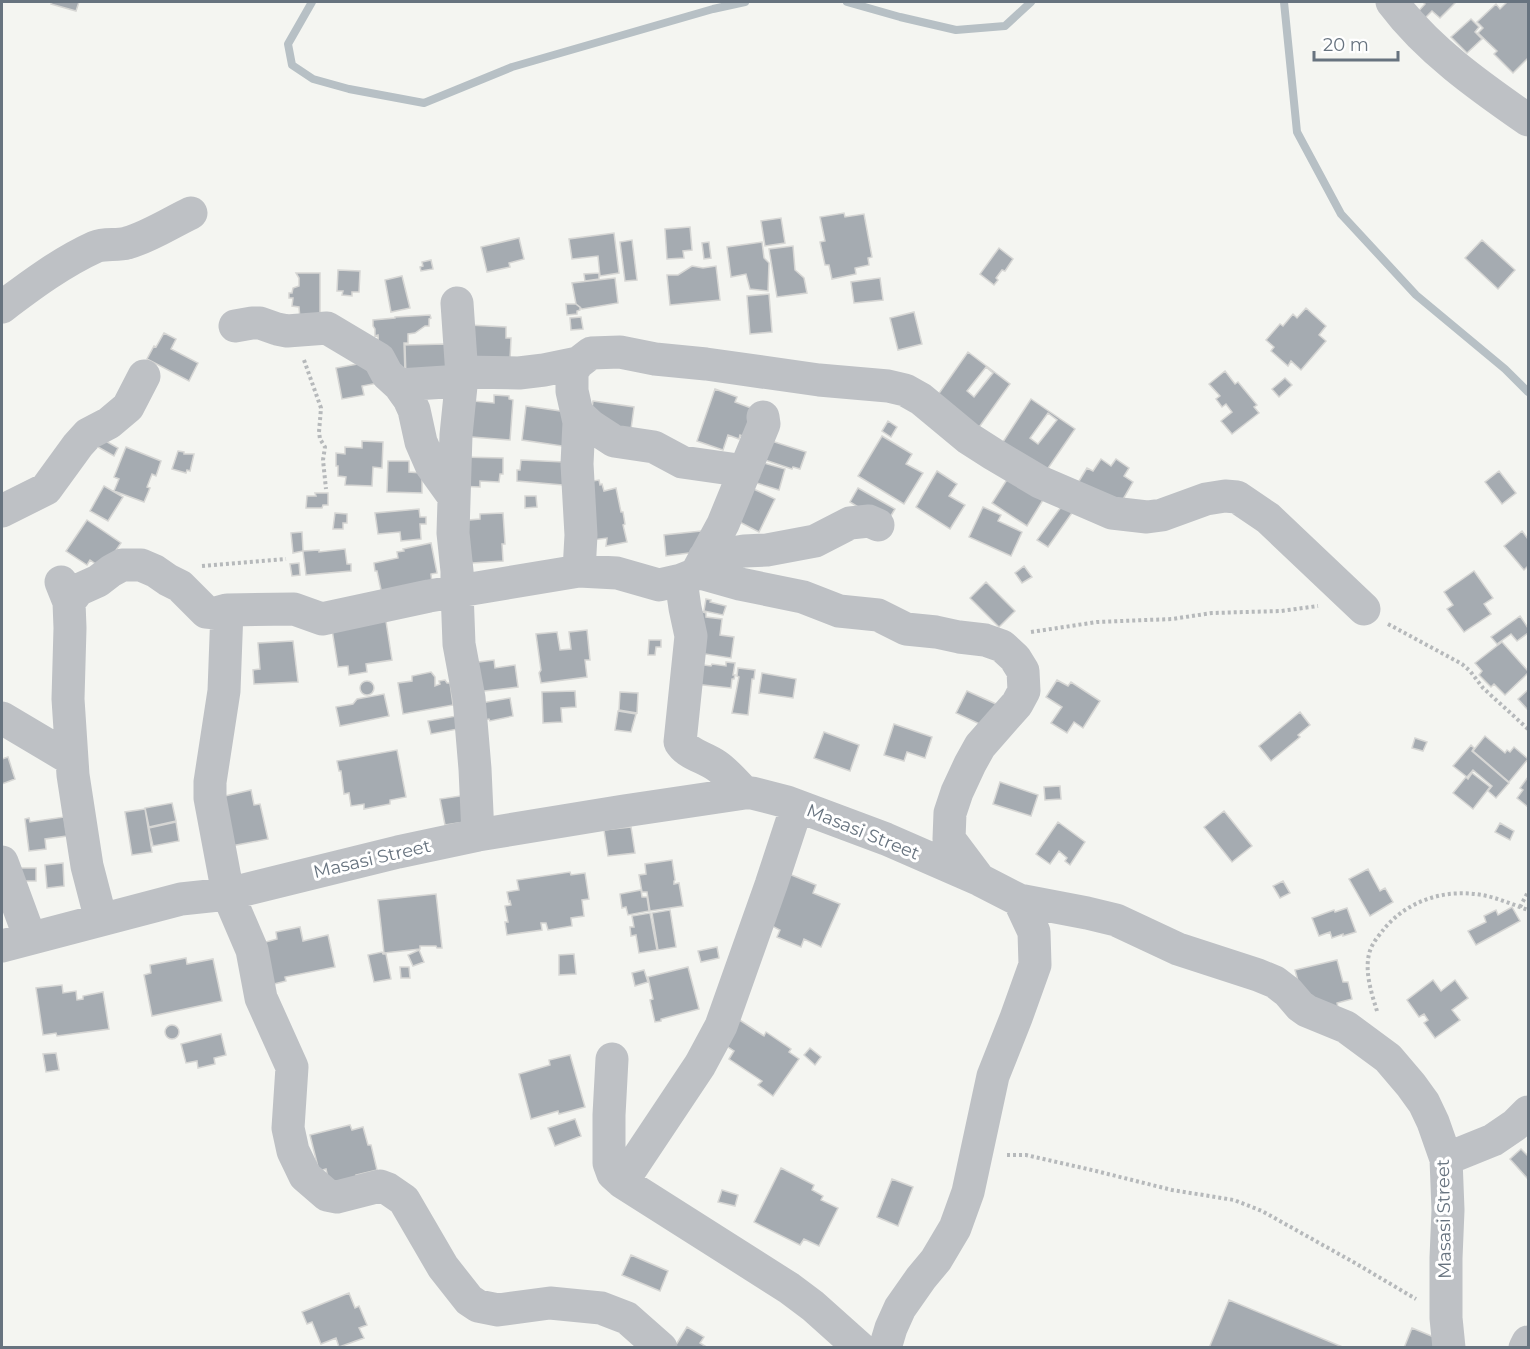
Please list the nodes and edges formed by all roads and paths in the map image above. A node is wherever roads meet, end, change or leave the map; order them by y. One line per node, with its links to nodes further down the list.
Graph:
1 (1392, 2): 2 (street)
2 (1528, 120)
3 (190, 213): 5 (street)
4 (457, 303): 10 (street)
5 (2, 307)
6 (235, 326): 7 (street)
7 (303, 330): 11 (street); 15 (path)
8 (578, 363): 10 (street); 12 (street); 25 (street)
9 (144, 376): 17 (street)
10 (461, 376): 11 (street); 16 (street)
11 (399, 385): 16 (street)
12 (578, 414): 14 (street); 22 (street)
13 (763, 417): 14 (street)
14 (745, 471): 21 (street)
15 (326, 489)
16 (454, 497): 23 (street)
17 (2, 511)
18 (878, 525): 21 (street)
19 (286, 559): 20 (path)
20 (201, 567)
21 (694, 570): 22 (street); 31 (street); 35 (street)
22 (579, 571): 23 (street)
23 (456, 591): 26 (street); 33 (street)
24 (1319, 606): 27 (path)
25 (1364, 609): 29 (path)
26 (227, 610): 30 (street); 37 (street)
27 (1030, 632)
28 (2, 718): 30 (street)
29 (1528, 729)
30 (71, 759): 41 (street)
31 (745, 794): 32 (street, Masasi Street); 33 (street, Masasi Street)
32 (796, 806): 35 (street, Masasi Street); 48 (street)
33 (478, 835): 37 (street, Masasi Street)
34 (2, 862): 42 (street)
35 (980, 880): 38 (street, Masasi Street)
36 (1528, 892): 39 (path)
37 (228, 894): 41 (street, Masasi Street); 51 (street)
38 (1019, 900): 46 (street); 47 (street, Masasi Street)
39 (1520, 907): 40 (path); 43 (path)
40 (1528, 910)
41 (101, 920): 42 (street, Masasi Street)
42 (16, 942)
43 (1377, 1013)
44 (612, 1059): 48 (street)
45 (1528, 1112): 47 (street)
46 (976, 1154): 49 (path); 53 (street)
47 (1446, 1159): 49 (street, Masasi Street)
48 (622, 1182): 52 (street)
49 (1448, 1333)
50 (1528, 1342): 54 (street)
51 (649, 1344)
52 (860, 1347)
53 (885, 1347)
54 (1525, 1347)

